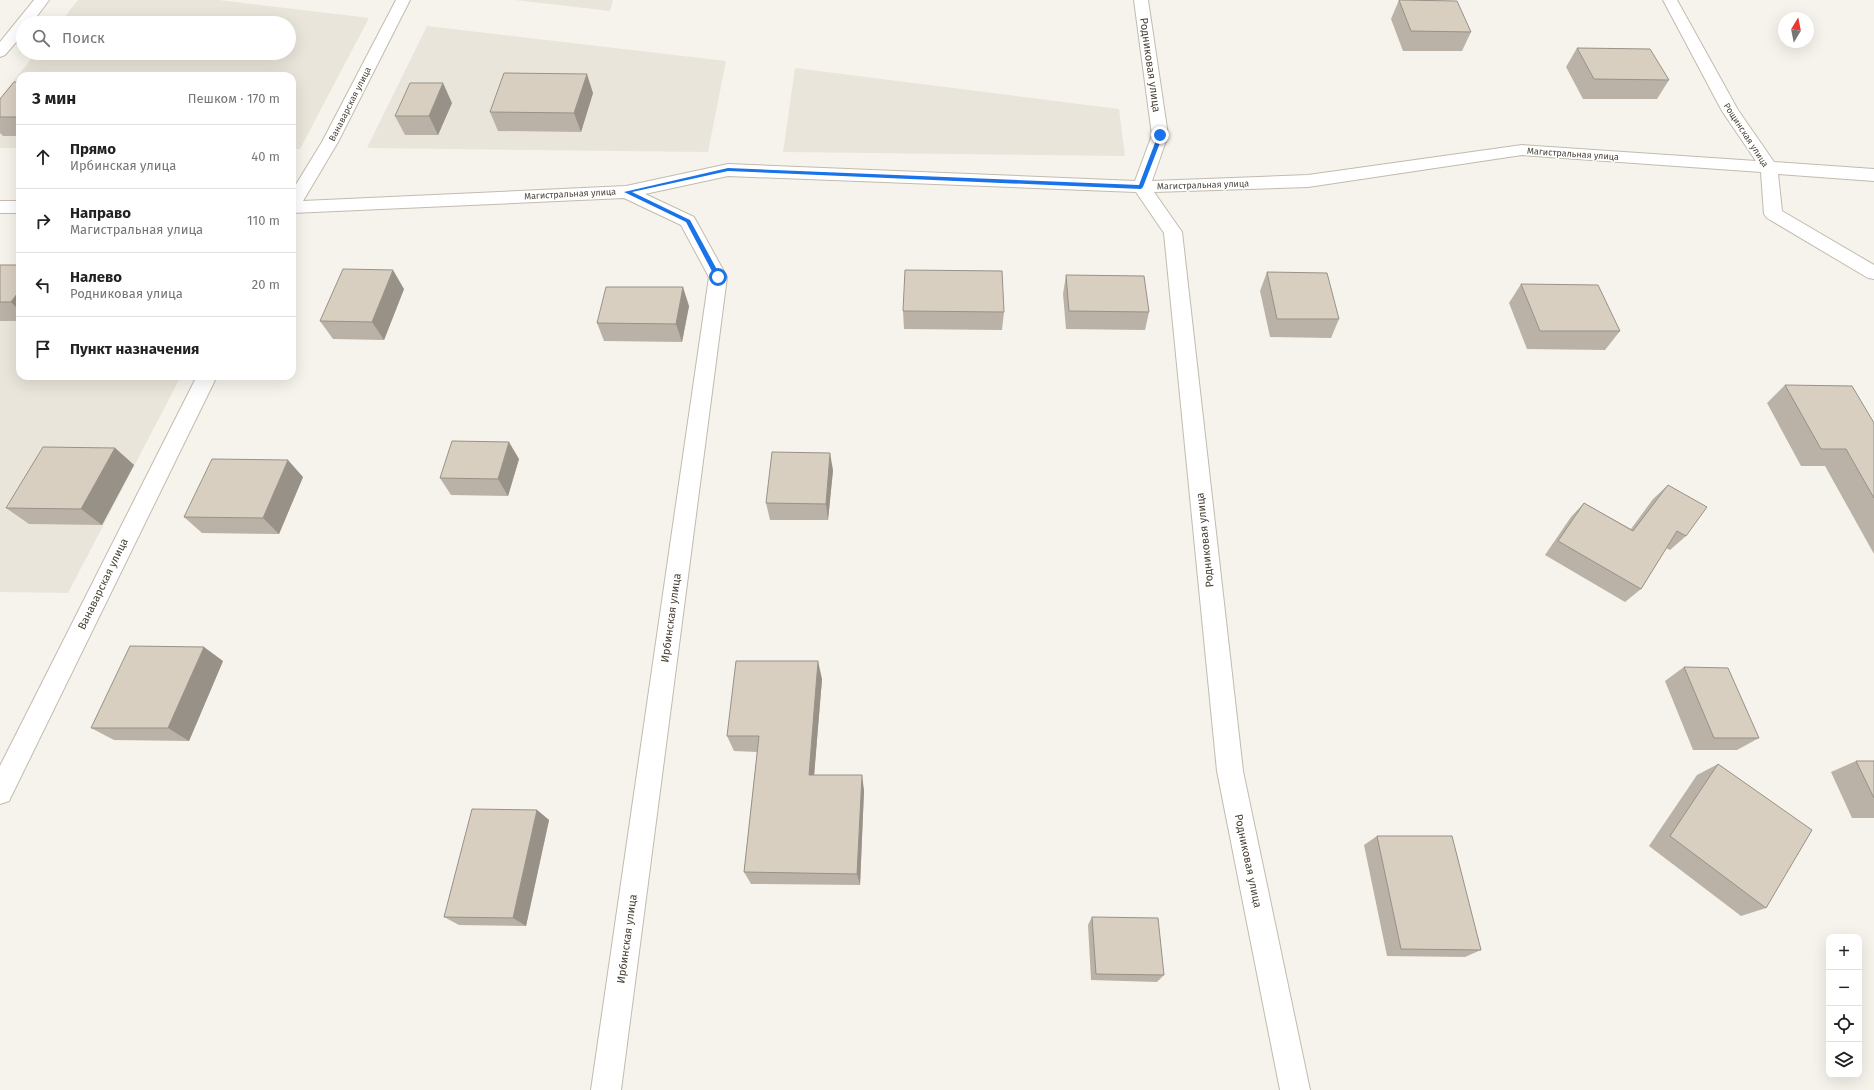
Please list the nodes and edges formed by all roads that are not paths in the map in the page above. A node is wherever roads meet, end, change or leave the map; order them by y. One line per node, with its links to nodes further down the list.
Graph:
1 (42, 0): 5 (street)
2 (403, 0): 12 (street, Ванаварская улица)
3 (1140, 0): 10 (street, Родниковая улица)
4 (1670, 0): 8 (street, Рощинская улица)
5 (29, 16)
6 (16, 32): 7 (street)
7 (0, 52)
8 (1768, 168): 9 (street, Магистральная улица); 10 (street, Магистральная улица); 16 (street, Рощинская улица)
9 (1874, 175)
10 (1141, 187): 11 (street, Магистральная улица); 20 (street, Родниковая улица)
11 (626, 192): 13 (street, Магистральная улица); 19 (street, Ирбинская улица)
12 (296, 199)
13 (296, 206)
14 (0, 207): 15 (street)
15 (16, 207)
16 (1874, 273)
17 (205, 380): 18 (street, Ванаварская улица)
18 (0, 792)
19 (606, 1090)
20 (1295, 1090)

